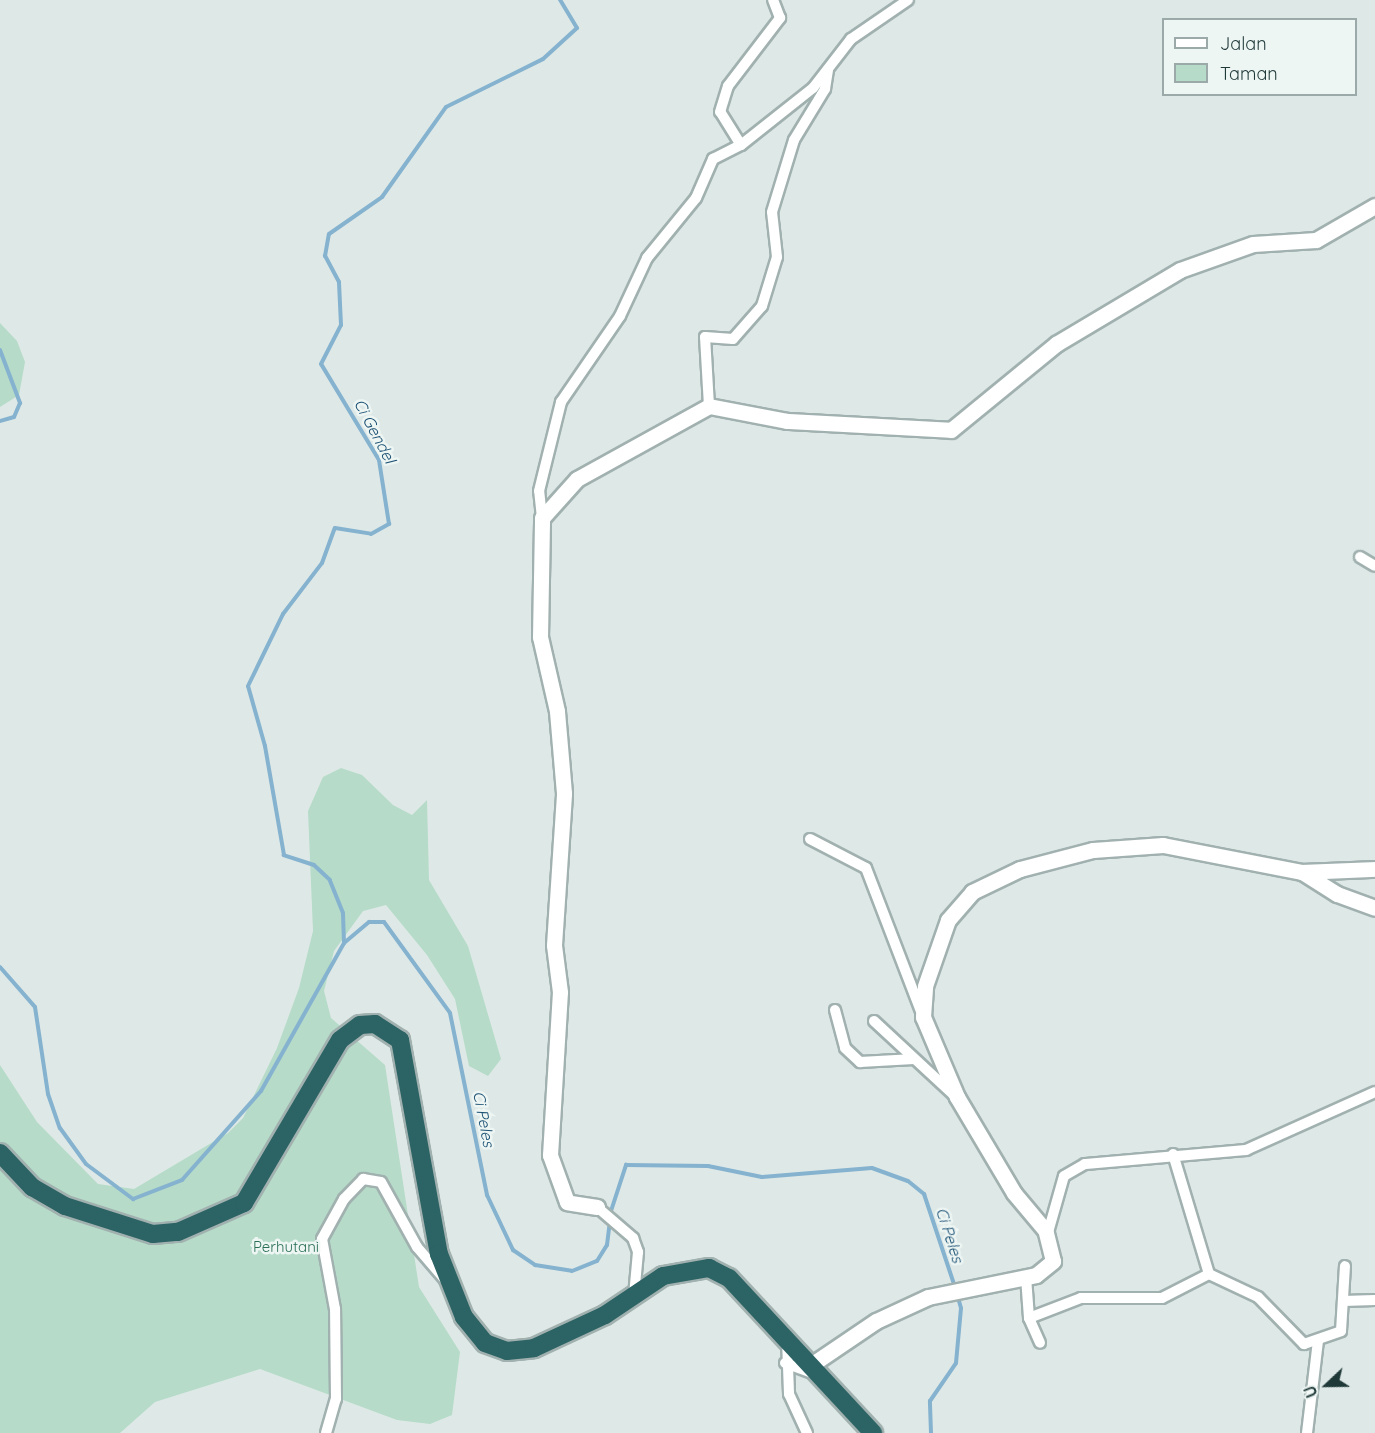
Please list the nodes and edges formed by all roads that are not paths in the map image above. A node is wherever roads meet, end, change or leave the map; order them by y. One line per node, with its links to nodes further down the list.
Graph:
1 (773, 0): 4 (street)
2 (908, 0): 3 (street)
3 (828, 69): 4 (street); 6 (street)
4 (741, 145): 7 (street)
5 (1375, 206): 6 (street)
6 (710, 406): 7 (street)
7 (542, 518): 22 (street)
8 (1360, 557): 9 (street)
9 (1375, 566)
10 (810, 839): 15 (street)
11 (1375, 869): 12 (street)
12 (1302, 872): 13 (street); 15 (street)
13 (1375, 908)
14 (835, 1010): 17 (street)
15 (923, 1017): 19 (street)
16 (874, 1020): 17 (street)
17 (914, 1059): 19 (street)
18 (1375, 1092): 21 (street)
19 (957, 1097): 23 (street)
20 (0, 1153): 27 (highway)
21 (1173, 1154): 23 (street); 25 (street)
22 (597, 1207): 28 (street)
23 (1047, 1236): 26 (street)
24 (1345, 1266): 30 (street)
25 (1209, 1274): 31 (street); 33 (street)
26 (1026, 1276): 31 (street); 36 (street)
27 (450, 1285): 28 (highway); 37 (street)
28 (634, 1296): 32 (highway)
29 (1375, 1300): 30 (street)
30 (1343, 1301): 33 (street)
31 (1029, 1318): 34 (street)
32 (787, 1339): 35 (street); 36 (highway)
33 (1318, 1341): 40 (street)
34 (1040, 1343)
35 (785, 1363): 36 (street); 38 (street)
36 (816, 1371): 39 (highway)
37 (326, 1433)
38 (807, 1433)
39 (873, 1433)
40 (1307, 1433)

